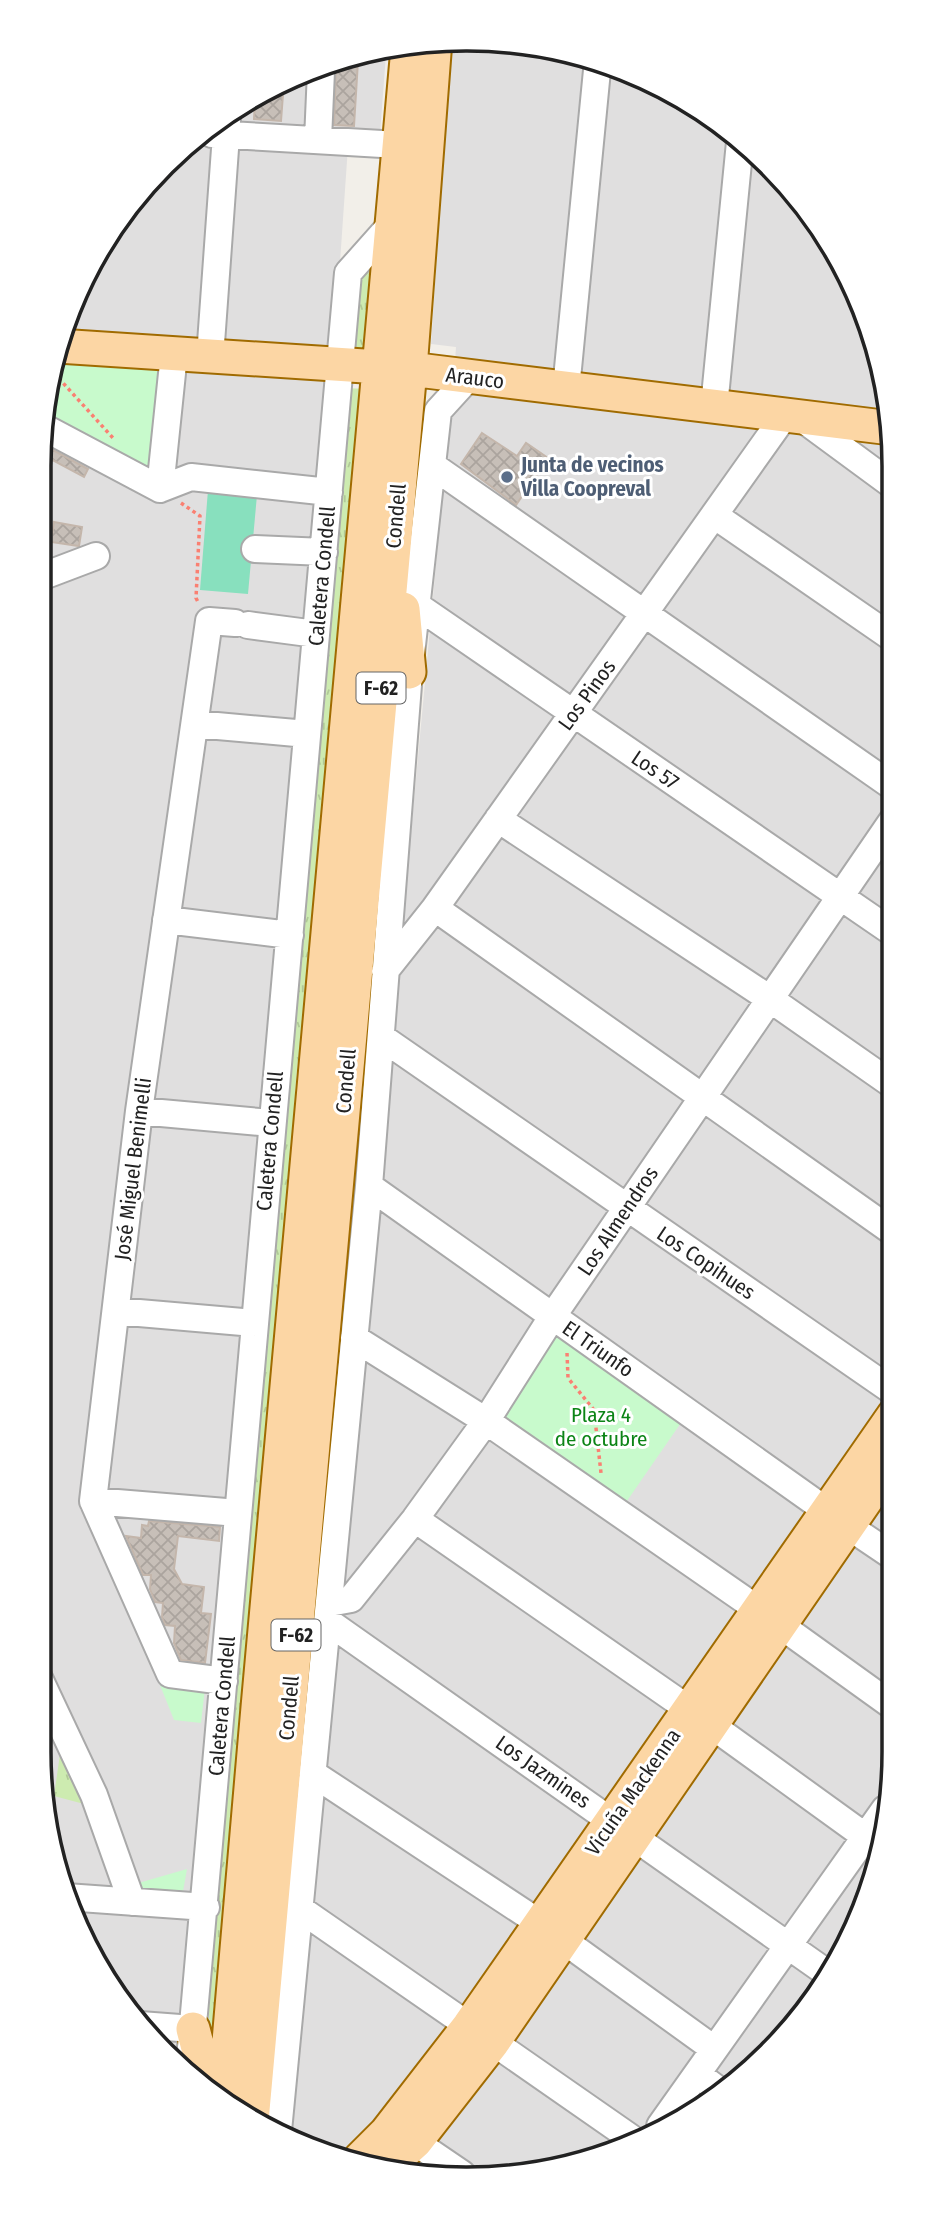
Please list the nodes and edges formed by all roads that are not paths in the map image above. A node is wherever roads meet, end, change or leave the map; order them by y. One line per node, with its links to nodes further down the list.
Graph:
1 (433, 52): 14 (main road, Condell / F-62)
2 (407, 55): 7 (main road, Condell / F-62)
3 (597, 72): 16 (street)
4 (321, 77): 6 (street)
5 (222, 130): 6 (street); 12 (street)
6 (318, 140): 7 (street)
7 (398, 145): 9 (main road, Condell / F-62)
8 (739, 152): 17 (street)
9 (389, 227): 13 (street, Caletera Condell); 14 (main road, Condell / F-62)
10 (69, 347): 11 (main road, Arauco)
11 (174, 354): 12 (main road, Arauco); 23 (street)
12 (211, 356): 13 (main road, Arauco)
13 (341, 365): 14 (main road, Arauco); 24 (street, Caletera Condell)
14 (394, 369): 15 (main road, Arauco); 26 (main road, Condell / F-62); 95 (main road, Condell / F-62)
15 (469, 377): 16 (main road, Arauco); 21 (street)
16 (566, 388): 17 (main road, Arauco)
17 (714, 407): 18 (main road, Arauco)
18 (792, 416): 19 (main road, Arauco); 22 (street); 25 (street, Los Pinos)
19 (880, 421)
20 (53, 432): 23 (street)
21 (433, 466): 31 (street); 32 (street)
22 (882, 478)
23 (160, 489): 24 (street)
24 (329, 492): 28 (street, Caletera Condell)
25 (714, 515): 32 (street, Los Pinos); 33 (street)
26 (396, 525): 35 (main road); 96 (main road, Condell / F-62)
27 (255, 549): 28 (street)
28 (324, 552): 34 (street, Caletera Condell)
29 (96, 556): 30 (street)
30 (51, 573)
31 (418, 607): 35 (street); 36 (street, Los 57)
32 (645, 614): 36 (street, Los Pinos); 39 (street)
33 (882, 631)
34 (316, 634): 37 (street, José Miguel Benimelli); 38 (street, Caletera Condell)
35 (409, 673): 47 (street)
36 (573, 714): 40 (street, Los Pinos); 42 (street, Los 57)
37 (195, 724): 38 (street); 44 (street, José Miguel Benimelli)
38 (307, 734): 46 (street, Caletera Condell)
39 (882, 779)
40 (498, 819): 43 (street, Los Pinos); 48 (street)
41 (882, 835): 42 (street, Los Almendros)
42 (840, 895): 45 (street, Los 57); 48 (street, Los Almendros)
43 (435, 908): 47 (street, Los Pinos); 51 (street)
44 (166, 920): 46 (street); 52 (street, José Miguel Benimelli)
45 (882, 925)
46 (290, 935): 53 (street, Caletera Condell)
47 (385, 971): 49 (street)
48 (770, 999): 50 (street); 51 (street, Los Almendros)
49 (381, 1037): 54 (street); 55 (street, Los Copihues)
50 (882, 1077)
51 (701, 1098): 55 (street, Los Almendros); 56 (street)
52 (139, 1111): 53 (street); 57 (street, José Miguel Benimelli)
53 (271, 1123): 59 (street, Caletera Condell)
54 (369, 1186): 58 (street, El Triunfo); 60 (street)
55 (626, 1209): 58 (street, Los Almendros); 61 (street, Los Copihues)
56 (882, 1224)
57 (116, 1311): 59 (street); 65 (street, José Miguel Benimelli)
58 (559, 1322): 62 (street, Los Almendros); 68 (street, El Triunfo)
59 (254, 1323): 66 (street, Caletera Condell)
60 (354, 1338): 62 (street); 70 (street)
61 (882, 1384)
62 (486, 1421): 67 (street, Los Almendros); 71 (street)
63 (882, 1437): 68 (main road, Vicuña Mackenna)
64 (882, 1472): 68 (main road, Vicuña Mackenna)
65 (93, 1501): 66 (street); 72 (street)
66 (238, 1513): 72 (street, Caletera Condell)
67 (415, 1519): 70 (street, Los Almendros); 75 (street)
68 (837, 1519): 69 (street, El Triunfo); 71 (main road, Vicuña Mackenna)
69 (882, 1550)
70 (328, 1612): 76 (street); 79 (street, Los Jazmines)
71 (769, 1618): 73 (street); 75 (main road, Vicuña Mackenna)
72 (225, 1681): 82 (street, Caletera Condell)
73 (882, 1698)
74 (51, 1704): 80 (street)
75 (701, 1717): 77 (street); 79 (main road, Vicuña Mackenna)
76 (312, 1773): 83 (street); 84 (street)
77 (876, 1821)
78 (875, 1826): 85 (street)
79 (624, 1828): 84 (main road, Vicuña Mackenna); 85 (street, Los Jazmines)
80 (132, 1902): 81 (street); 82 (street)
81 (80, 1904)
82 (205, 1907): 88 (street, Caletera Condell)
83 (300, 1909): 89 (street); 98 (street)
84 (552, 1932): 89 (main road, Vicuña Mackenna); 90 (street)
85 (787, 1945): 86 (street, Los Jazmines); 90 (street)
86 (821, 1969)
87 (154, 2026): 88 (street)
88 (193, 2029): 91 (street, Caletera Condell); 93 (main road)
89 (481, 2034): 99 (street); 100 (main road, Vicuña Mackenna); 101 (main road, Vicuña Mackenna)
90 (714, 2049): 92 (street)
91 (189, 2061)
92 (697, 2074): 94 (street); 97 (street)
93 (205, 2075)
94 (713, 2086)
95 (225, 2089)
96 (253, 2108)
97 (668, 2115)
98 (279, 2122)
99 (627, 2135)
100 (415, 2142): 102 (main road, Vicuña Mackenna); 103 (main road); 104 (street)
101 (365, 2154)
102 (394, 2161)
103 (402, 2162)
104 (451, 2166)

